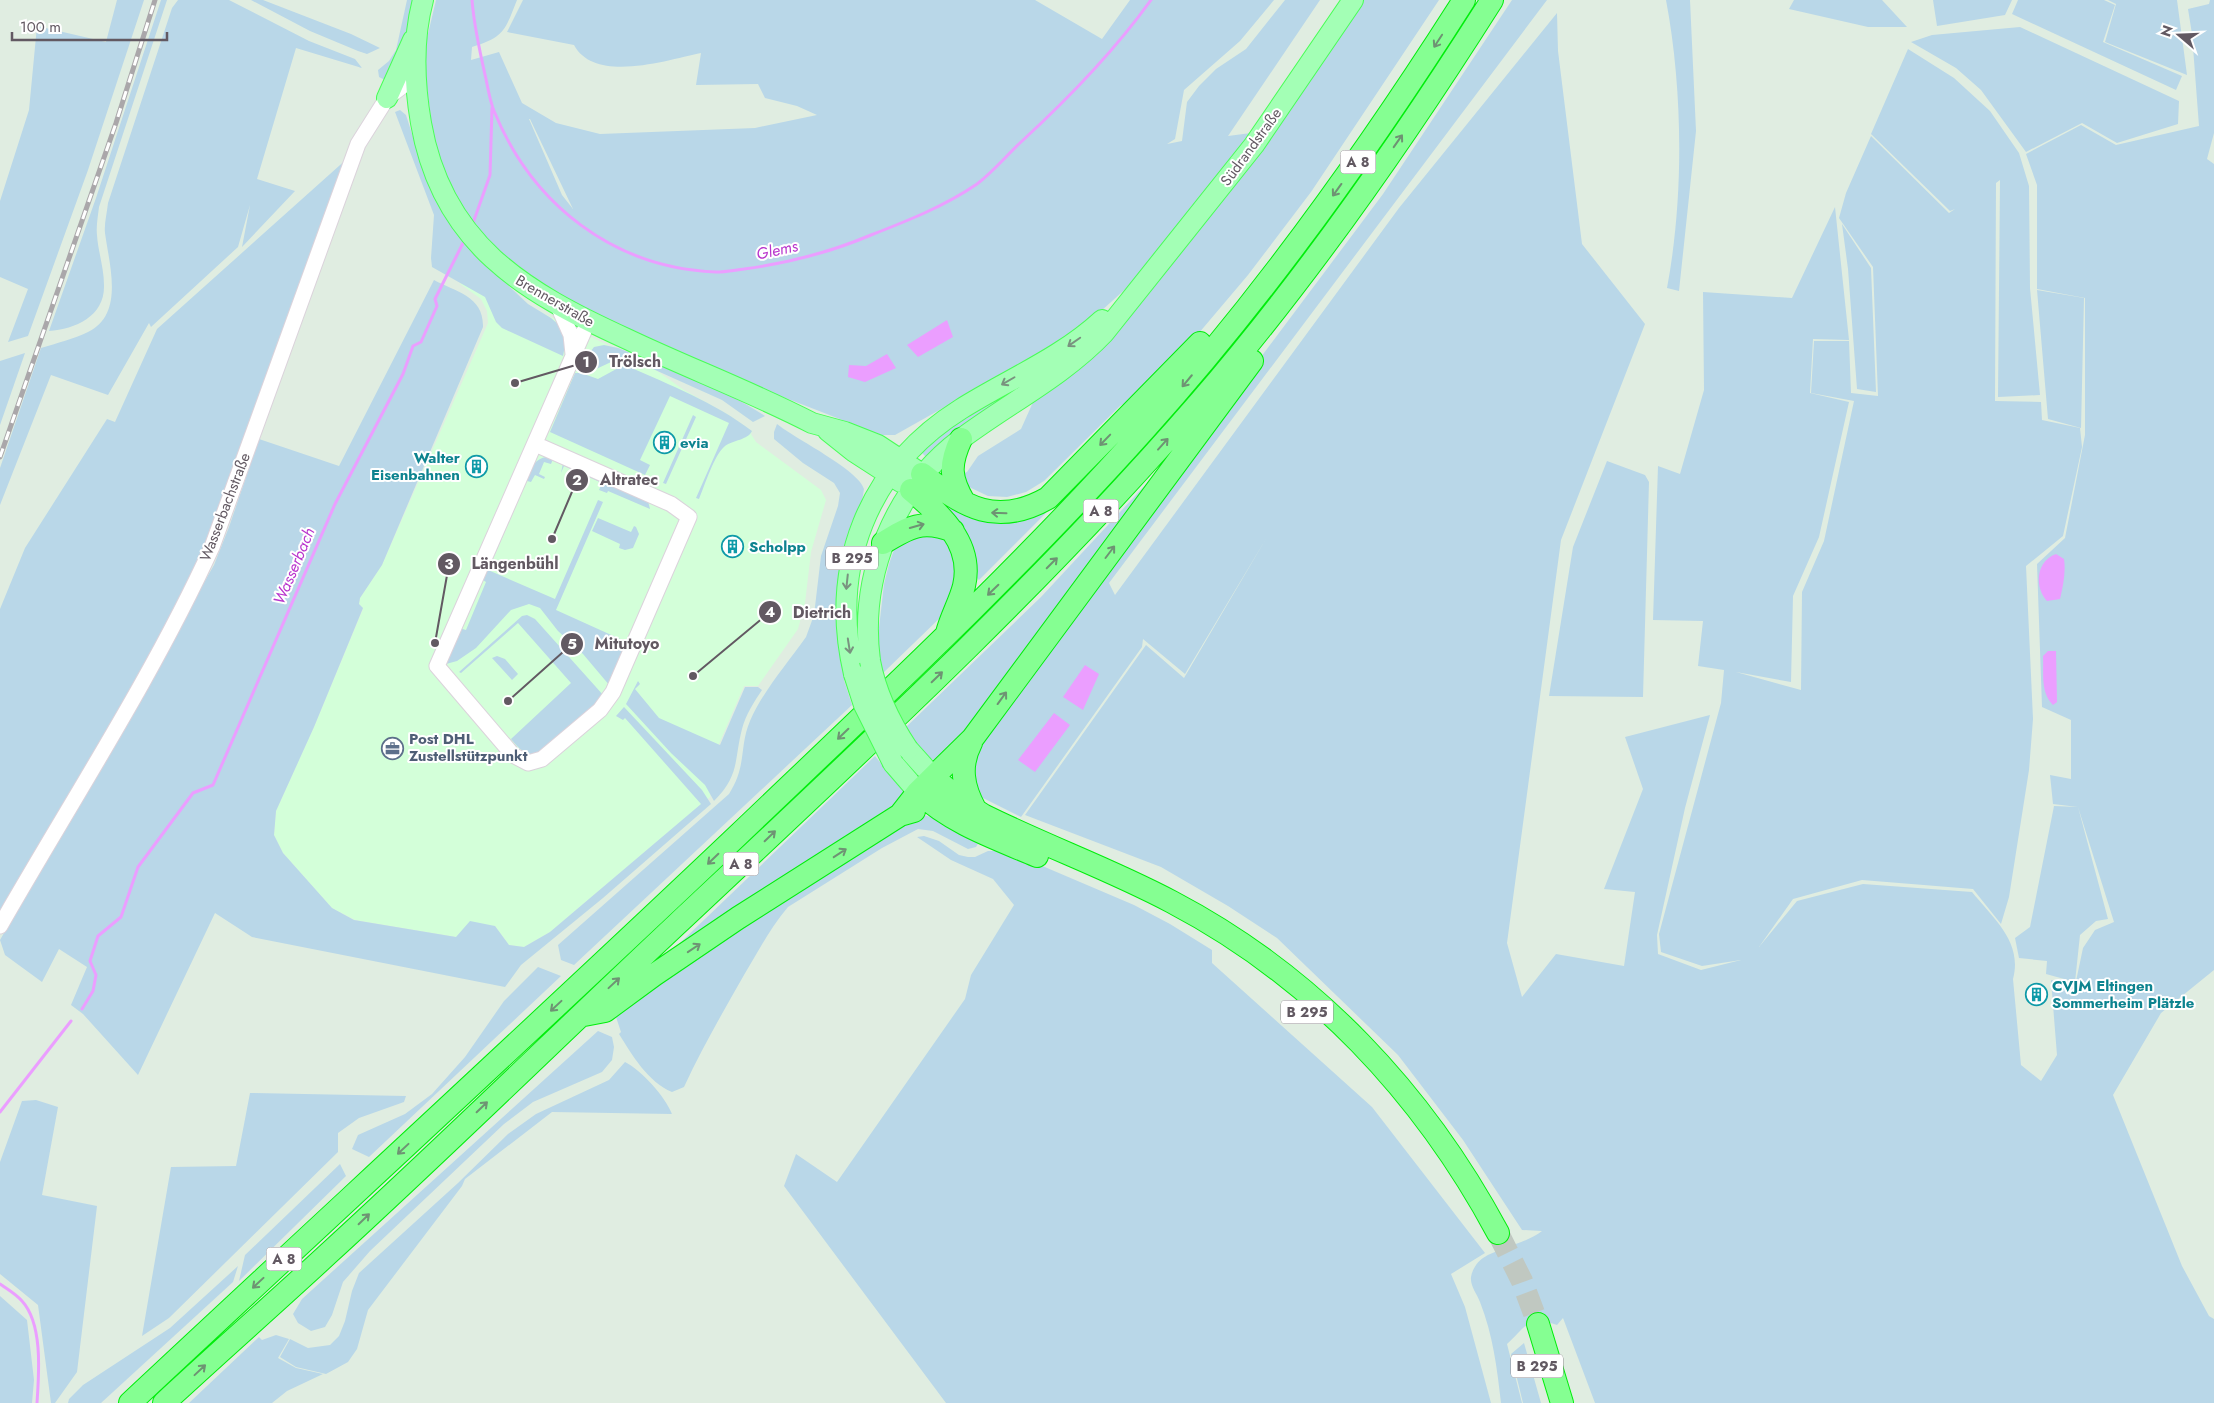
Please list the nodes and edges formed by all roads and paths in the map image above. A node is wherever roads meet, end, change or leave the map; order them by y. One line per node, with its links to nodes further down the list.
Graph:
1 (423, 0): 5 (main road, Brennerstraße)
2 (1353, 0): 8 (main road, Südrandstraße)
3 (1464, 0): 11 (highway, A 8, one-way to 11)
4 (1492, 0): 9 (highway, A 8, one-way to 4)
5 (416, 34): 6 (main road, Brennerstraße); 7 (main road)
6 (416, 76): 7 (street, Wasserbachstraße); 10 (main road, Brennerstraße)
7 (387, 98): 32 (street, Wasserbachstraße)
8 (1141, 287): 15 (main road, Südrandstraße, one-way to 15); 16 (main road, Südrandstraße)
9 (1285, 297): 27 (highway, A 8, one-way to 9); 33 (highway, A 8, one-way to 9)
10 (558, 306): 12 (main road, Brennerstraße); 13 (street)
11 (1241, 317): 22 (highway, one-way to 22); 26 (highway, A 8, one-way to 26)
12 (588, 322): 13 (street); 14 (main road, Brennerstraße)
13 (573, 354): 17 (street)
14 (823, 427): 18 (main road, Brennerstraße); 19 (main road, Brennerstraße)
15 (929, 431): 18 (main road); 20 (main road, Südrandstraße)
16 (961, 439): 21 (main road, Südrandstraße); 22 (highway)
17 (535, 444): 17 (street)
18 (878, 445): 20 (main road, Brennerstraße)
19 (854, 451): 20 (main road, Brennerstraße); 23 (main road)
20 (896, 467): 21 (main road); 23 (main road, B 295)
21 (917, 482): 22 (highway); 24 (highway); 25 (main road, B 295)
22 (964, 502)
23 (872, 503): 28 (main road, B 295, one-way to 28, bridge)
24 (953, 531): 25 (highway, one-way to 24); 26 (highway)
25 (883, 543): 28 (main road, B 295, bridge)
26 (946, 636): 35 (highway, A 8, one-way to 35)
27 (973, 738): 28 (highway, A 8); 31 (highway, A 8)
28 (926, 785): 29 (highway, B 295); 30 (highway); 31 (highway, B 295)
29 (942, 812): 30 (highway); 31 (highway, B 295)
30 (900, 815): 33 (highway, one-way to 30)
31 (991, 825): 34 (highway, B 295)
32 (0, 926)
33 (578, 1016): 36 (highway, A 8, one-way to 33)
34 (1492, 1236)
35 (130, 1403)
36 (164, 1403)
37 (1548, 1403): 38 (highway, B 295)
38 (1562, 1403)

